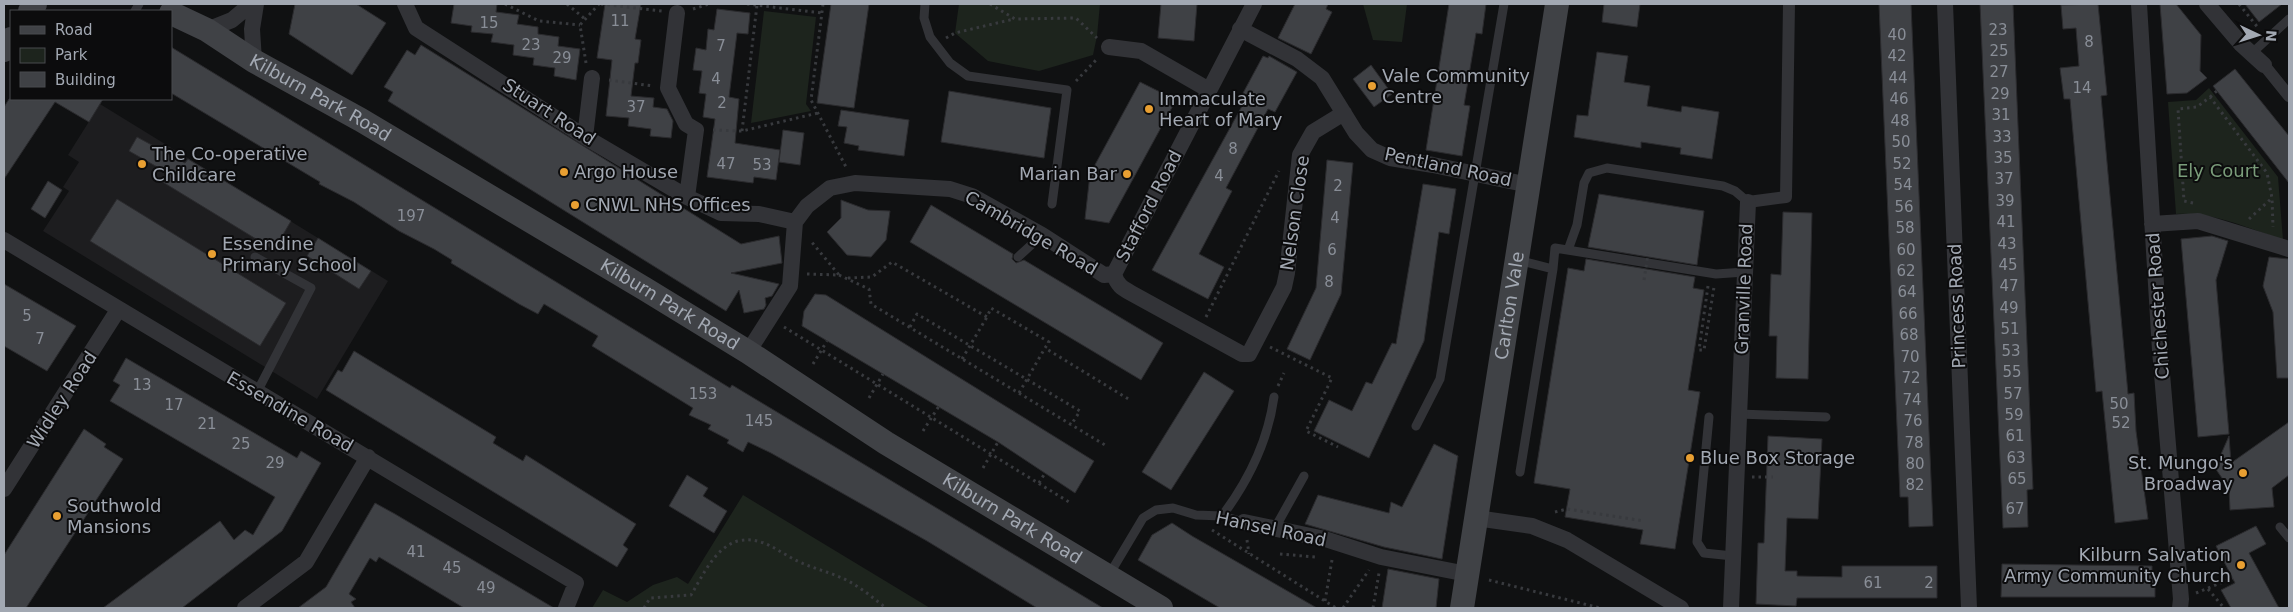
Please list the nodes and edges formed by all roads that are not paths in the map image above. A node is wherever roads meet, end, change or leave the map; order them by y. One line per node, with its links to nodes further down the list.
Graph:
1 (153, 4): 13 (main road, Kilburn Park Road)
2 (251, 4): 18 (street)
3 (256, 4): 21 (street)
4 (405, 4): 27 (street, Stuart Road)
5 (925, 4): 32 (lane)
6 (1254, 4): 17 (street, Stafford Road)
7 (1504, 4): 28 (lane)
8 (1557, 4): 29 (main road, Carlton Vale)
9 (1789, 4): 31 (street, Granville Road)
10 (1945, 4): 74 (street, Princess Road)
11 (2139, 4): 34 (street, Chichester Road)
12 (2207, 4): 20 (street)
13 (166, 10)
14 (172, 13): 18 (main road, Kilburn Park Road)
15 (677, 13): 30 (street)
16 (2289, 19): 20 (lane)
17 (1240, 29): 24 (street, Stafford Road); 26 (street, Pentland Road)
18 (207, 30): 21 (main road, Kilburn Park Road)
19 (1109, 47): 24 (street)
20 (2252, 53): 22 (street)
21 (254, 61): 47 (main road, Kilburn Park Road)
22 (2264, 65): 25 (street)
23 (592, 78): 27 (street)
24 (1209, 90): 44 (street, Stafford Road)
25 (2289, 96)
26 (1344, 114): 28 (street, Pentland Road); 46 (street, Nelson Close)
27 (585, 137): 30 (street, Stuart Road)
28 (1476, 174): 29 (street, Pentland Road); 53 (lane)
29 (1529, 185): 41 (main road, Carlton Vale)
30 (687, 197): 33 (street, Stuart Road)
31 (1748, 202): 38 (lane); 43 (street, Granville Road)
32 (1052, 204)
33 (795, 222): 35 (street, Cambridge Road); 47 (street)
34 (2152, 224): 37 (street); 67 (street, Chichester Road)
35 (1042, 235): 40 (lane); 44 (street, Cambridge Road)
36 (4, 240): 45 (street, Essendine Road)
37 (2289, 249)
38 (1568, 250): 42 (lane); 43 (lane)
39 (255, 257): 48 (lane)
40 (1018, 257)
41 (1518, 260): 42 (lane); 59 (main road, Carlton Vale)
42 (1553, 269): 55 (lane)
43 (1745, 272): 50 (street, Granville Road)
44 (1114, 274): 46 (street, Cambridge Road)
45 (118, 310): 48 (street, Essendine Road); 57 (street, Widley Road)
46 (1252, 347)
47 (748, 352): 65 (main road, Kilburn Park Road)
48 (256, 394): 54 (street, Essendine Road)
49 (1274, 397): 58 (lane)
50 (1739, 414): 51 (lane); 64 (street, Granville Road)
51 (1826, 416)
52 (1709, 417): 64 (lane)
53 (1416, 426)
54 (368, 457): 68 (street); 69 (street, Essendine Road)
55 (1520, 472)
56 (1304, 476): 62 (lane)
57 (4, 489)
58 (1222, 516): 60 (lane, Hansel Road); 65 (lane, Hansel Road)
59 (1476, 518): 66 (main road, Carlton Vale); 72 (street)
60 (1244, 522): 62 (street, Hansel Road)
61 (2280, 527): 63 (lane)
62 (1275, 528): 66 (street, Hansel Road)
63 (2289, 538)
64 (1733, 556): 73 (street, Granville Road)
65 (1108, 577): 70 (main road, Kilburn Park Road)
66 (1478, 577): 71 (main road, Carlton Vale)
67 (2181, 604)
68 (245, 608)
69 (566, 608)
70 (1160, 608)
71 (1462, 608)
72 (1681, 608)
73 (1731, 608)
74 (1969, 608)

